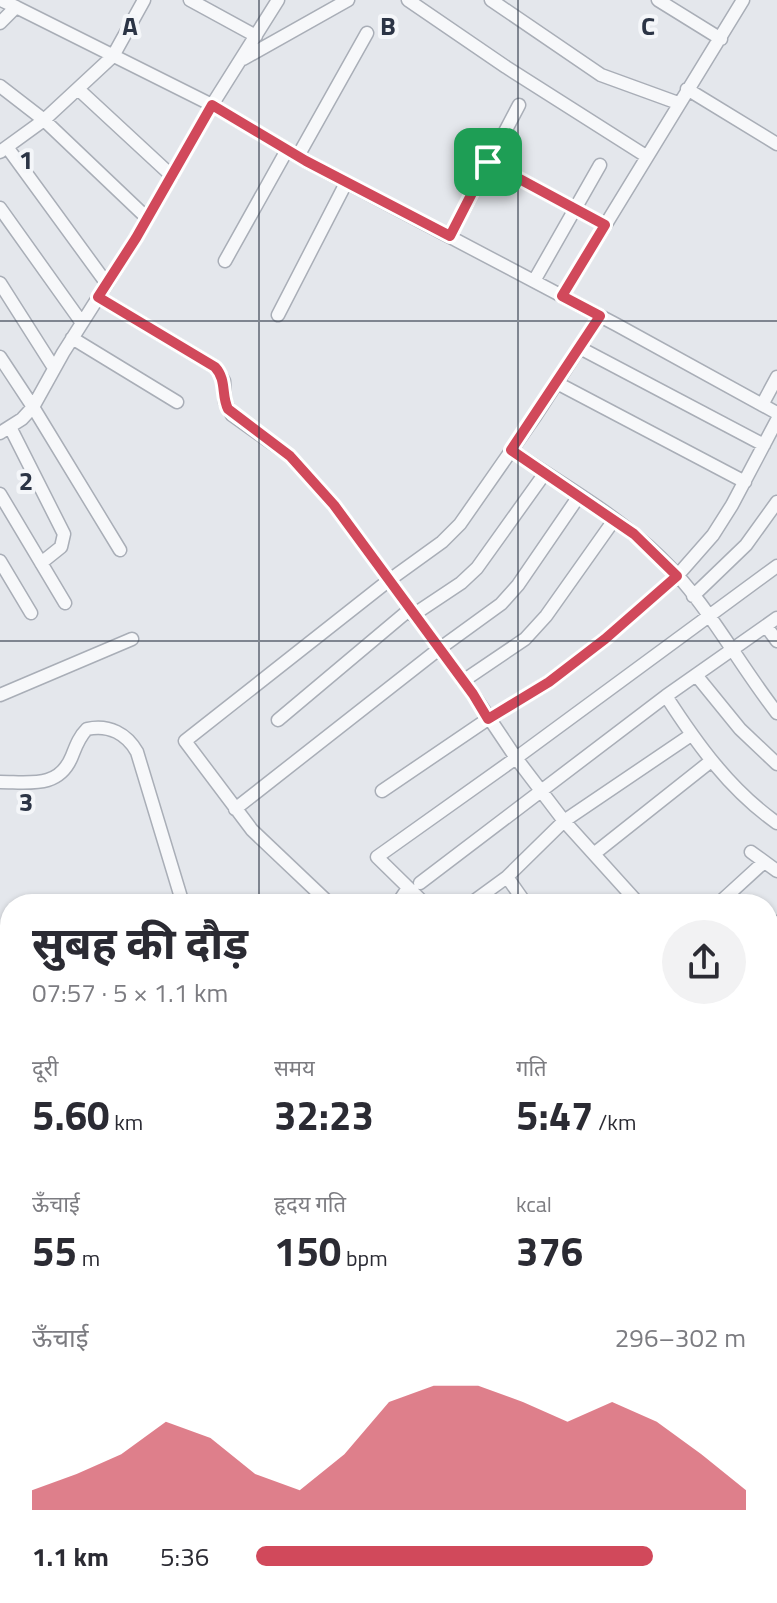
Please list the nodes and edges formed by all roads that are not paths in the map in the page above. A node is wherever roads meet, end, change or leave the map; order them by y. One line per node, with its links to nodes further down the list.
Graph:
1 (1, 0): 10 (street)
2 (144, 0): 15 (street)
3 (190, 0): 13 (street)
4 (278, 0): 13 (street)
5 (348, 0): 16 (street)
6 (408, 0): 27 (street)
7 (491, 0): 20 (street)
8 (658, 0): 14 (street)
9 (743, 0): 14 (street)
10 (16, 7): 11 (street); 15 (street)
11 (0, 23)
12 (367, 33): 26 (street)
13 (256, 36): 16 (street)
14 (721, 39): 19 (street)
15 (113, 56): 18 (street); 21 (street)
16 (240, 61): 21 (street)
17 (0, 86): 23 (street)
18 (78, 89): 23 (street); 30 (street)
19 (687, 89): 20 (street); 24 (street)
20 (678, 103): 27 (street)
21 (212, 105): 26 (street); 30 (street)
22 (519, 105): 28 (street)
23 (44, 120): 25 (street); 34 (street)
24 (777, 144)
25 (4, 150): 40 (street)
26 (292, 153): 31 (street); 37 (street)
27 (646, 156): 35 (street)
28 (488, 162): 33 (street); 36 (street)
29 (600, 165): 33 (street)
30 (172, 176): 34 (street)
31 (346, 183): 36 (street); 43 (street)
32 (0, 208): 45 (street)
33 (576, 208): 35 (street); 38 (street)
34 (147, 218): 40 (street)
35 (605, 225): 41 (street)
36 (450, 236): 38 (street)
37 (225, 261)
38 (534, 281): 41 (street)
39 (0, 283): 49 (street)
40 (107, 284): 42 (street)
41 (562, 296): 44 (street)
42 (98, 297): 45 (street); 71 (street)
43 (278, 315)
44 (600, 316): 47 (street); 53 (street)
45 (82, 323): 46 (street)
46 (72, 338): 49 (street); 52 (street)
47 (580, 348): 51 (street); 58 (street)
48 (0, 357): 54 (street)
49 (54, 368): 54 (street)
50 (777, 377): 53 (street)
51 (557, 383): 59 (street); 61 (street)
52 (177, 402)
53 (762, 405): 55 (street)
54 (33, 407): 57 (street); 66 (street)
55 (777, 413)
56 (777, 420): 58 (street)
57 (5, 430): 68 (street)
58 (764, 445): 61 (street)
59 (511, 450): 60 (street); 71 (street)
60 (545, 473): 63 (street); 74 (street)
61 (745, 482): 70 (street)
62 (0, 494): 68 (street)
63 (579, 496): 65 (street); 80 (street)
64 (777, 502): 72 (street)
65 (614, 520): 70 (street); 83 (street)
66 (120, 550)
67 (0, 561): 75 (street)
68 (41, 563): 73 (street)
69 (777, 566): 76 (street)
70 (677, 576): 72 (street); 87 (street)
71 (388, 581): 74 (street); 96 (street)
72 (693, 596): 76 (street)
73 (65, 603)
74 (411, 612): 80 (street); 88 (street)
75 (31, 613)
76 (708, 617): 81 (street); 90 (street)
77 (772, 622): 79 (street); 81 (street)
78 (132, 639): 84 (street)
79 (777, 641)
80 (439, 649): 83 (street); 96 (street)
81 (732, 651): 82 (street); 86 (street)
82 (696, 675): 85 (street); 92 (street)
83 (463, 681): 87 (street)
84 (0, 695)
85 (666, 696): 89 (street); 95 (street)
86 (777, 713)
87 (488, 719): 90 (street); 94 (street)
88 (278, 720)
89 (691, 735): 91 (street); 98 (street)
90 (516, 758): 95 (street); 104 (street)
91 (711, 761): 97 (street); 100 (street)
92 (777, 764)
93 (0, 782): 105 (street)
94 (382, 791)
95 (542, 791): 98 (street); 104 (street)
96 (235, 809): 106 (street)
97 (776, 820)
98 (564, 821): 100 (street); 103 (street)
99 (751, 852): 101 (street)
100 (595, 853): 111 (street)
101 (764, 862): 102 (street); 112 (street)
102 (777, 871)
103 (507, 877): 109 (street); 110 (street)
104 (414, 886): 107 (street); 108 (street)
105 (180, 894)
106 (319, 894)
107 (406, 894)
108 (419, 894)
109 (484, 894)
110 (519, 894)
111 (630, 894)
112 (729, 894)

